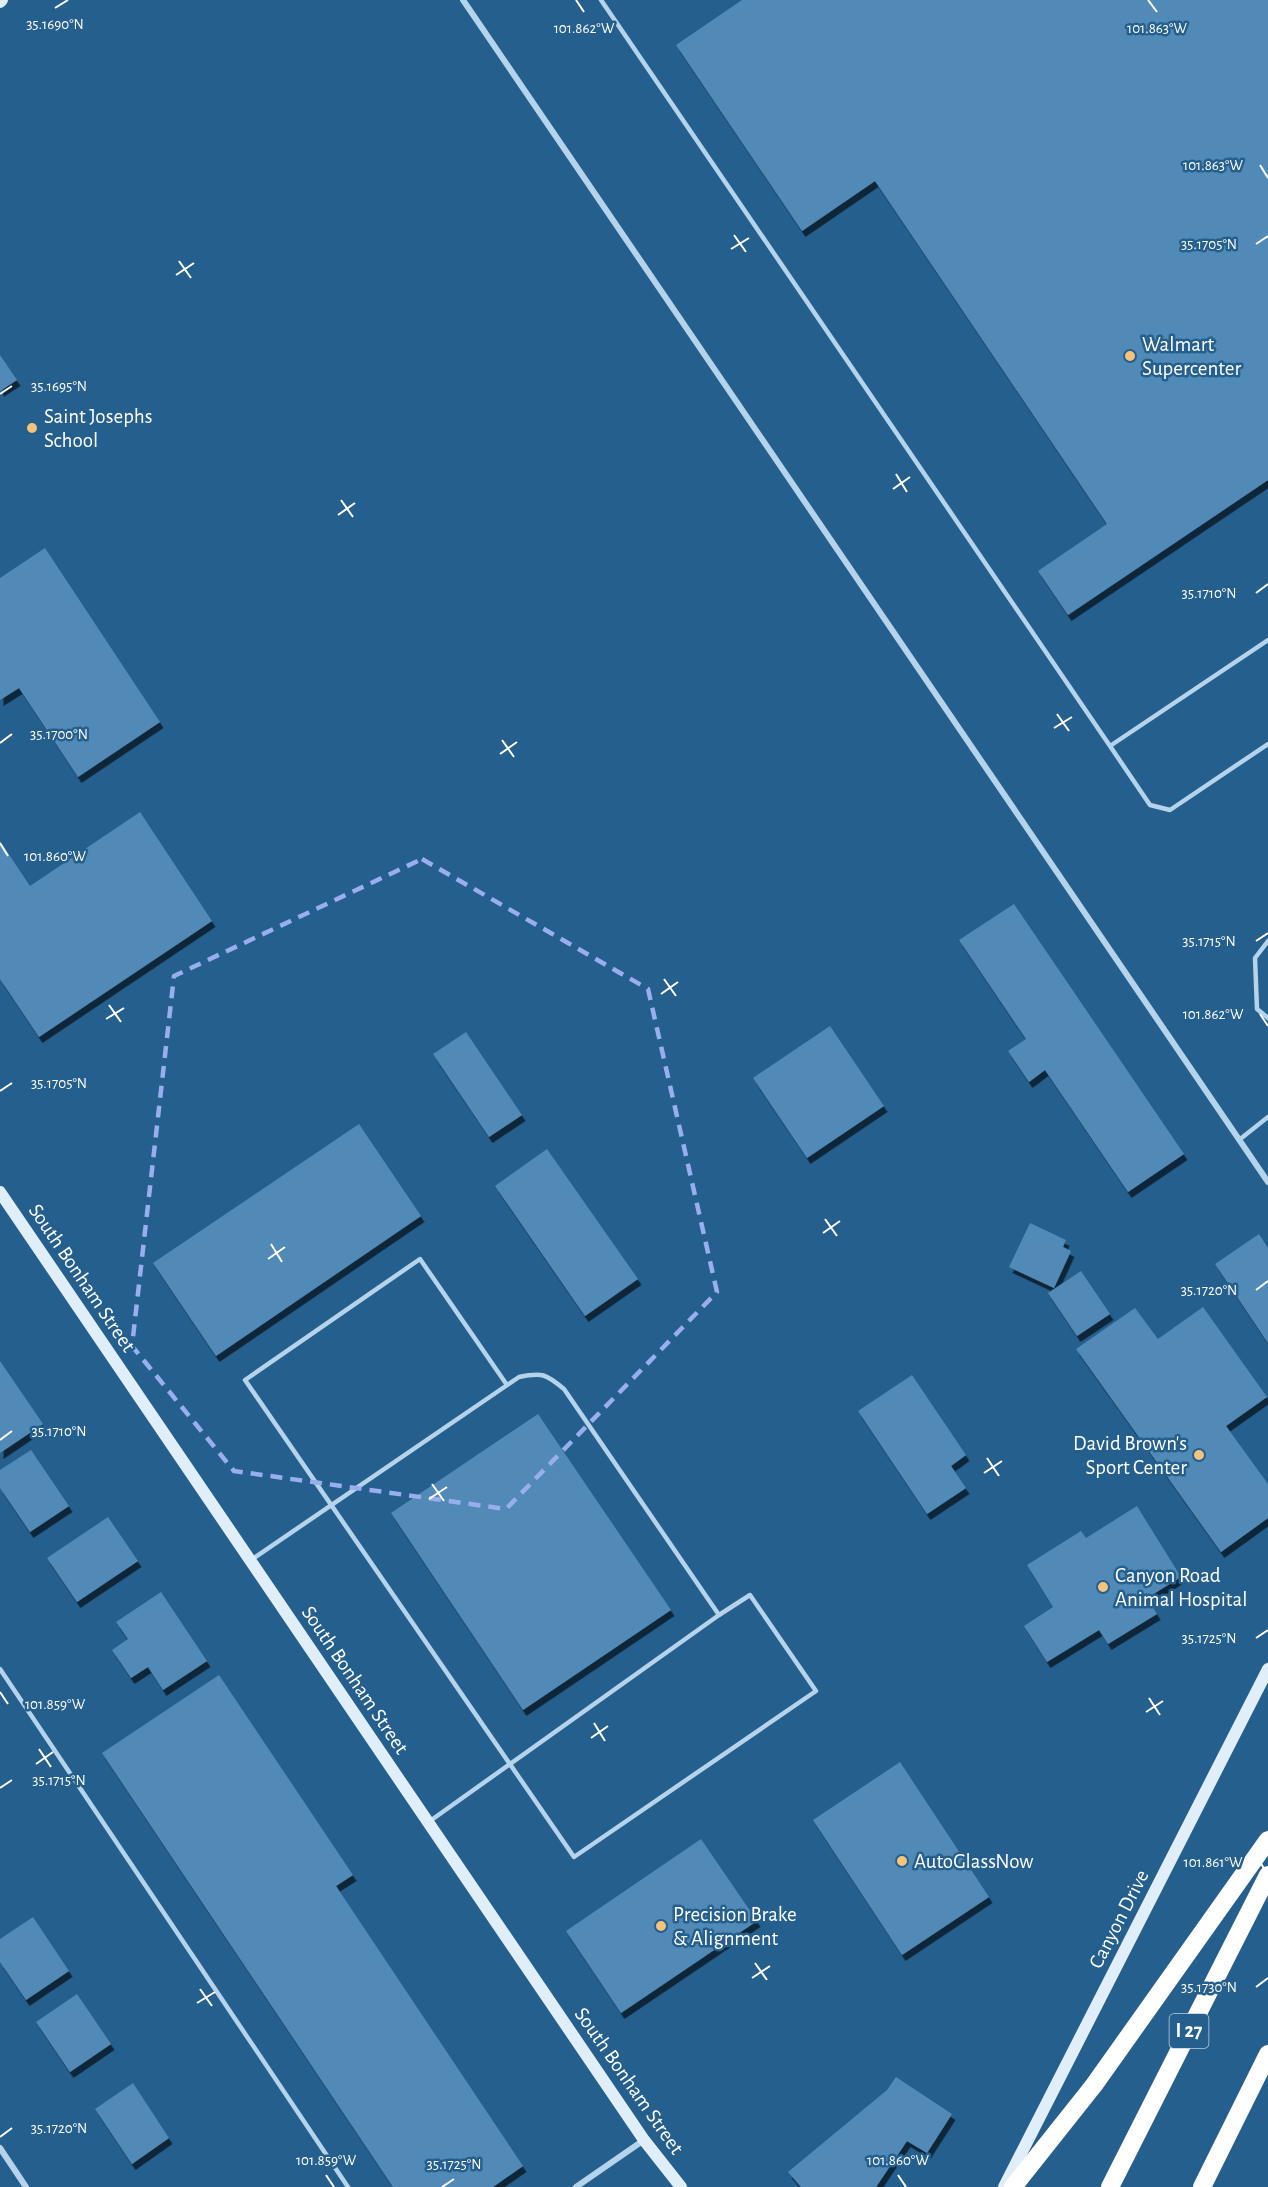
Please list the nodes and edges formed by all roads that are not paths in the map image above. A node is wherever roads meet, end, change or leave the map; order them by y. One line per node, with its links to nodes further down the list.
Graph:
1 (463, 0): 9 (street)
2 (601, 0): 5 (lane)
3 (1268, 640): 5 (lane)
4 (1268, 744): 5 (lane)
5 (1110, 746)
6 (1268, 941): 7 (lane)
7 (1268, 1018)
8 (1268, 1117): 9 (lane)
9 (1239, 1140): 10 (street)
10 (1268, 1182)
11 (0, 1192): 14 (street, South Bonham Street)
12 (507, 1385): 13 (lane); 13 (lane); 15 (lane)
13 (332, 1506): 14 (lane); 18 (lane)
14 (250, 1561): 19 (street, South Bonham Street)
15 (719, 1616): 18 (lane); 18 (lane)
16 (0, 1669): 27 (lane)
17 (1268, 1669): 30 (street, Canyon Drive)
18 (511, 1766): 19 (lane)
19 (428, 1823): 24 (street, South Bonham Street)
20 (1268, 1840): 31 (highway)
21 (1268, 1875): 32 (highway, I 27)
22 (1268, 2054): 23 (highway)
23 (1259, 2072): 33 (highway); 34 (highway)
24 (644, 2140): 28 (street); 29 (street, South Bonham Street)
25 (0, 2148): 26 (street)
26 (26, 2187)
27 (348, 2187)
28 (576, 2187)
29 (681, 2187)
30 (1004, 2187)
31 (1013, 2187)
32 (1110, 2187)
33 (1202, 2187)
34 (1217, 2187)

